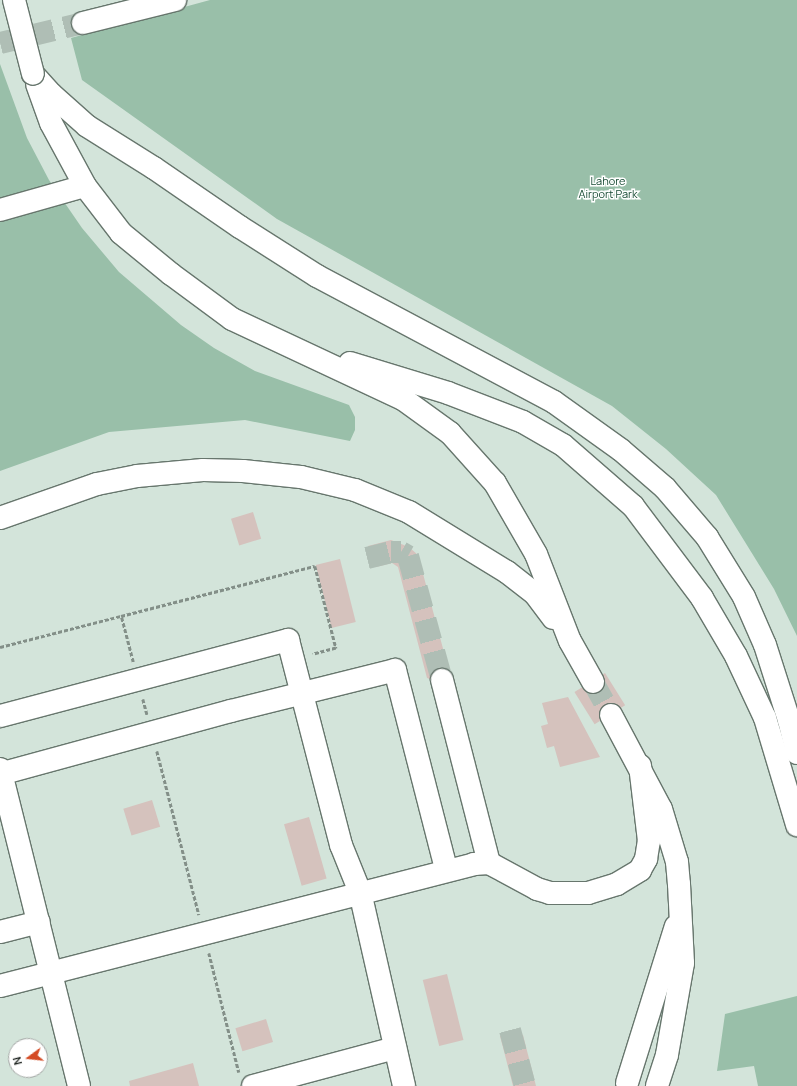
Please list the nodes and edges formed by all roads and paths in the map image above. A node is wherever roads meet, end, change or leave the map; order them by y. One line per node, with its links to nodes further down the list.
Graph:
1 (14, 0): 4 (street, bridge)
2 (175, 0): 3 (street)
3 (83, 23)
4 (33, 74): 5 (street); 19 (street)
5 (85, 186): 6 (street); 7 (street)
6 (0, 210)
7 (308, 353): 10 (street); 24 (street)
8 (0, 518): 10 (street)
9 (121, 616): 11 (path); 12 (path); 13 (path)
10 (570, 641): 15 (street)
11 (0, 647)
12 (293, 659): 13 (street); 16 (street)
13 (138, 679): 18 (street); 20 (path)
14 (442, 680): 25 (street)
15 (593, 682)
16 (303, 695): 20 (street); 26 (street); 27 (street)
17 (611, 715): 22 (street)
18 (0, 716)
19 (793, 727): 21 (street)
20 (153, 733): 23 (street); 31 (path)
21 (797, 753)
22 (640, 766): 25 (street); 28 (street)
23 (0, 772): 29 (street)
24 (797, 825)
25 (488, 863): 26 (street)
26 (446, 869): 27 (street)
27 (360, 892): 31 (street); 34 (street)
28 (681, 910): 36 (street); 39 (street)
29 (39, 922): 30 (street); 32 (street)
30 (0, 932)
31 (204, 933): 32 (street); 35 (path)
32 (50, 973): 33 (street); 37 (street)
33 (0, 986)
34 (395, 1048): 35 (street); 38 (street)
35 (247, 1082)
36 (627, 1083)
37 (79, 1086)
38 (404, 1086)
39 (656, 1086)

